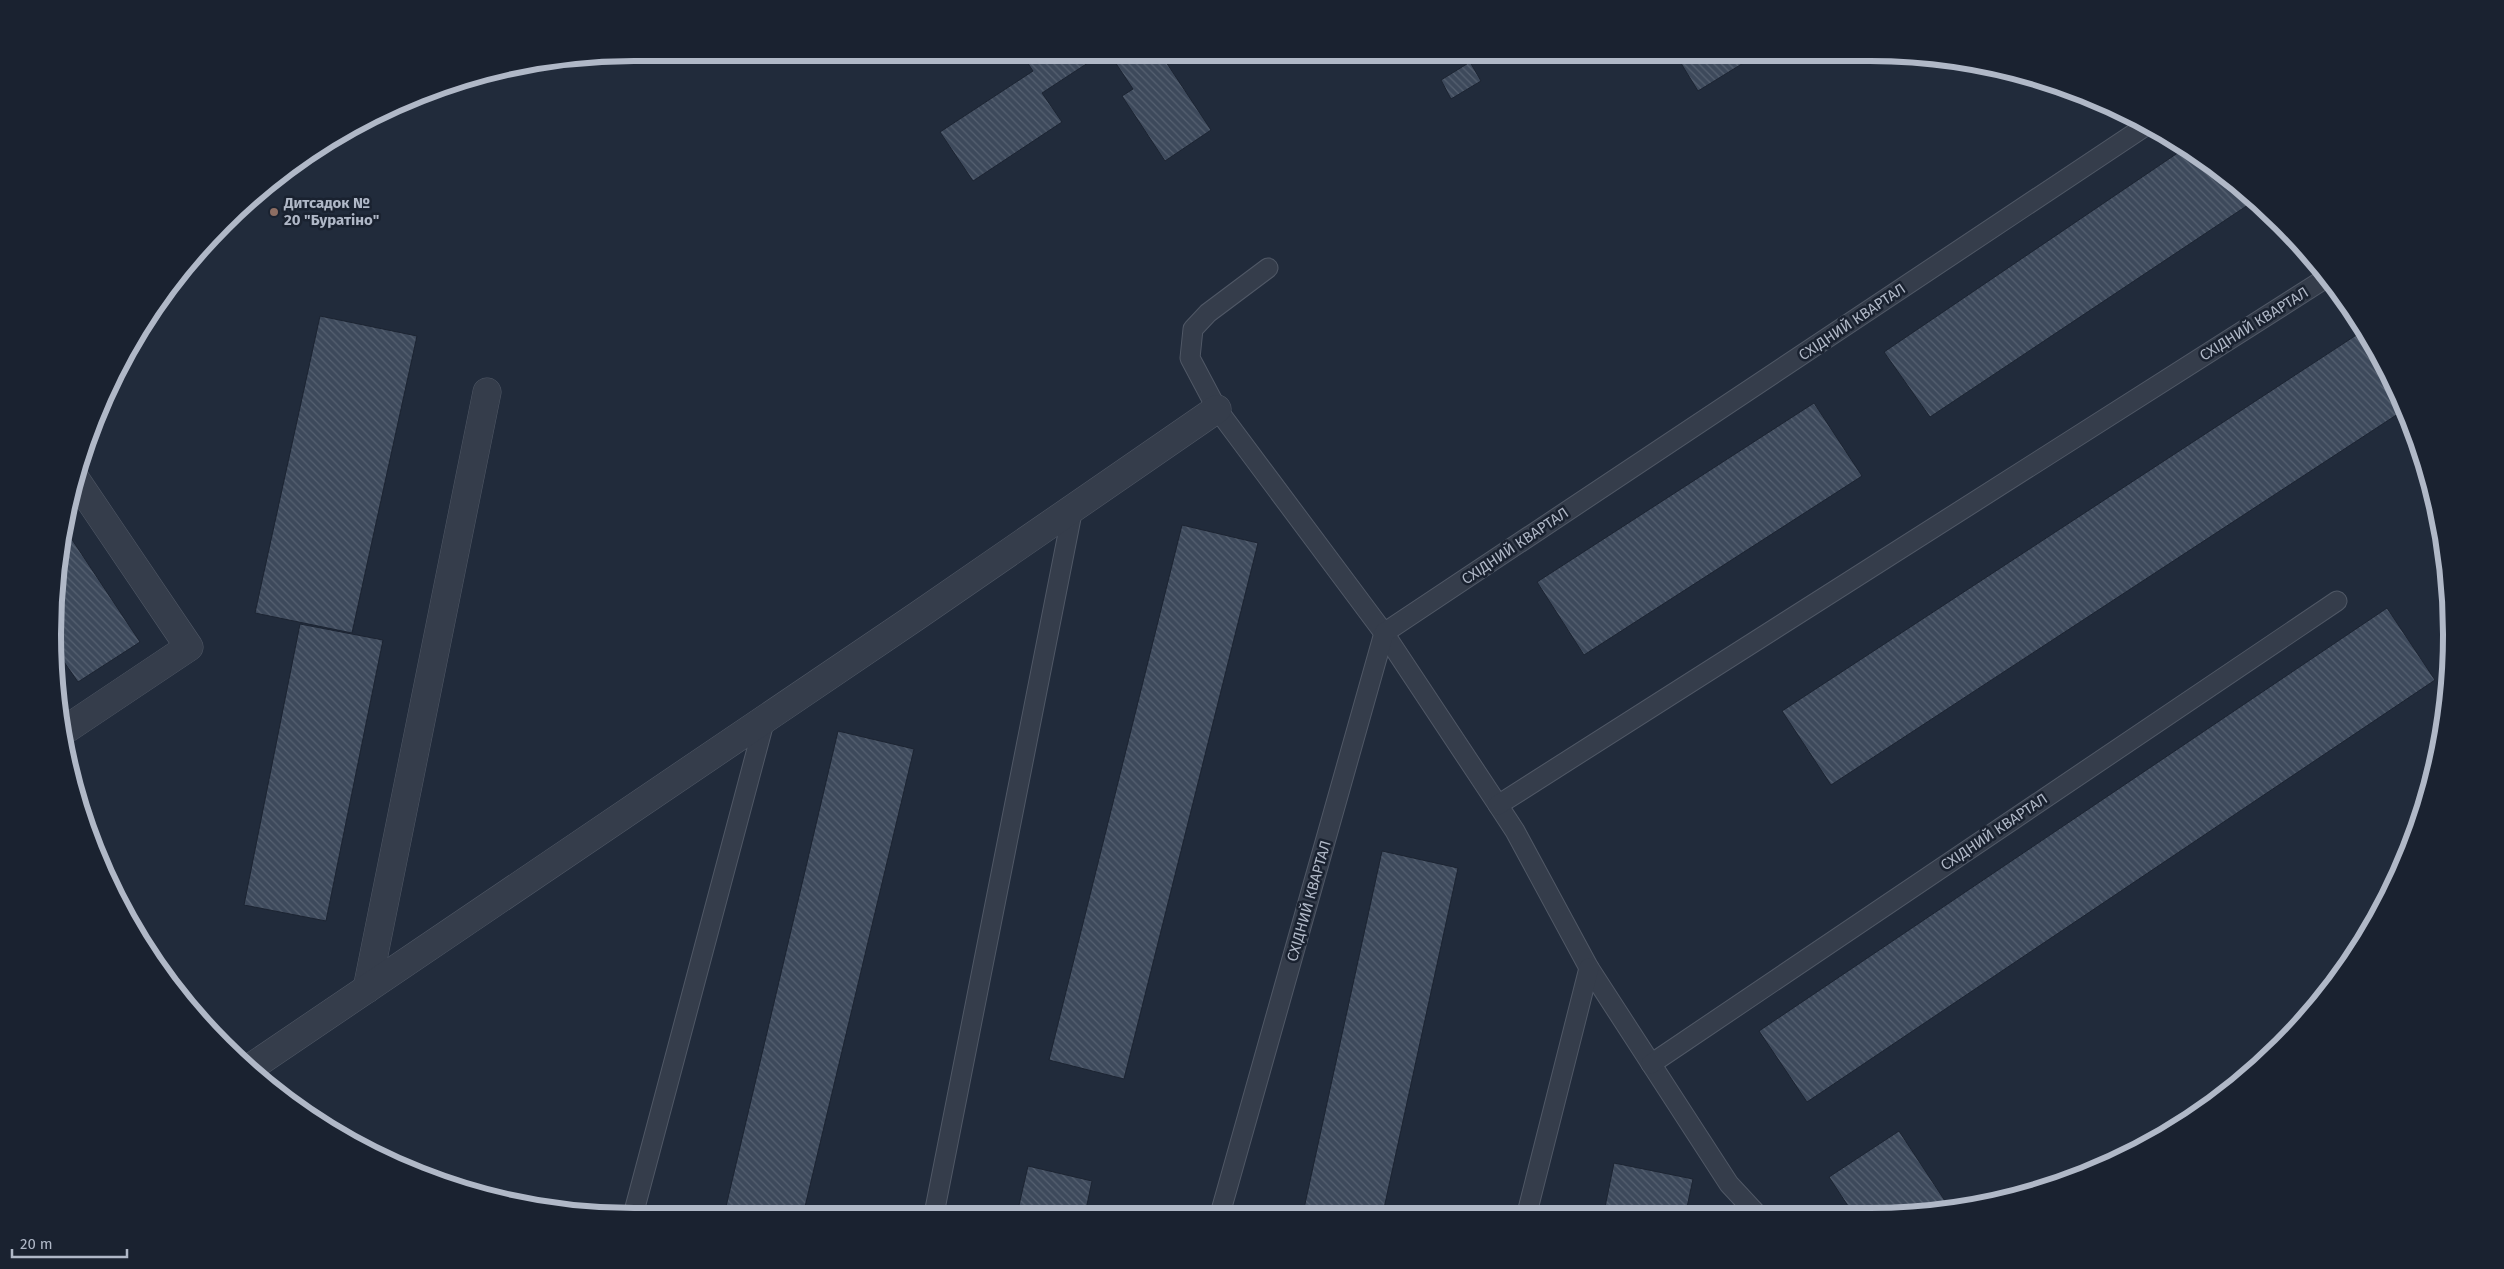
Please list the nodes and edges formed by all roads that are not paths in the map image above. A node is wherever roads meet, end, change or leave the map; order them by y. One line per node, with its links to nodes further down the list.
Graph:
1 (2140, 129): 9 (lane, СХІДНИЙ КВАРТАЛ)
2 (1268, 268): 5 (lane)
3 (2320, 282): 12 (lane, СХІДНИЙ КВАРТАЛ)
4 (487, 392): 14 (street)
5 (1217, 409): 7 (street); 9 (lane)
6 (81, 487): 11 (street)
7 (1073, 508): 10 (street); 18 (lane)
8 (2337, 601): 16 (lane, СХІДНИЙ КВАРТАЛ)
9 (1384, 633): 12 (lane); 19 (lane, СХІДНИЙ КВАРТАЛ)
10 (765, 719): 14 (street); 17 (lane)
11 (69, 727)
12 (1498, 806): 13 (lane)
13 (1589, 968): 16 (lane); 20 (lane)
14 (367, 989): 15 (street)
15 (256, 1064)
16 (1652, 1064): 21 (lane)
17 (635, 1208)
18 (935, 1208)
19 (1222, 1208)
20 (1528, 1208)
21 (1751, 1208)

